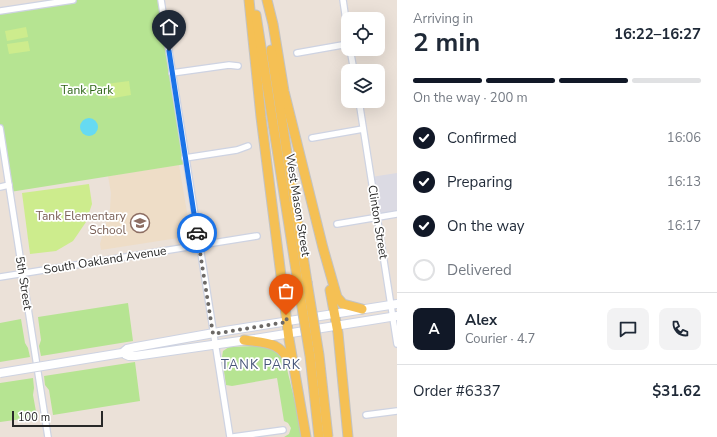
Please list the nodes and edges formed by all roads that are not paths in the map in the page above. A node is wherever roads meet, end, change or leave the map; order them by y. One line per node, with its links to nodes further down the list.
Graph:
1 (73, 0): 8 (street)
2 (161, 0): 13 (street)
3 (249, 0): 35 (main road)
4 (254, 0): 30 (main road, West Mason Street)
5 (263, 0): 30 (main road, West Mason Street)
6 (267, 0): 27 (main road)
7 (343, 0): 9 (street)
8 (0, 11)
9 (345, 12)
10 (341, 45): 11 (street)
11 (296, 53)
12 (238, 66): 13 (street)
13 (172, 73): 19 (street)
14 (360, 108): 16 (street, Clinton Street)
15 (0, 128): 20 (street, 5th Street)
16 (363, 129): 17 (street); 23 (street, Clinton Street)
17 (312, 138)
18 (248, 146): 19 (street)
19 (185, 158): 26 (street)
20 (9, 185): 21 (street); 28 (street, 5th Street)
21 (0, 187)
22 (397, 214): 23 (street)
23 (377, 217): 24 (street); 31 (street, Clinton Street)
24 (336, 224)
25 (257, 236): 26 (street, South Oakland Avenue)
26 (200, 246): 28 (street, South Oakland Avenue); 38 (street)
27 (323, 248): 32 (main road); 33 (main road)
28 (22, 273): 29 (street, South Oakland Avenue); 48 (street, 5th Street)
29 (0, 277)
30 (303, 283): 52 (main road, West Mason Street, bridge); 53 (main road, West Mason Street, bridge)
31 (394, 304): 32 (main road); 34 (street, Clinton Street)
32 (362, 309): 33 (main road)
33 (335, 314): 35 (main road); 36 (main road)
34 (395, 317): 36 (main road); 41 (street, Clinton Street)
35 (287, 322): 37 (main road); 38 (main road)
36 (336, 326): 37 (main road); 54 (main road)
37 (288, 333): 39 (main road); 44 (main road)
38 (213, 334): 40 (street); 42 (main road)
39 (244, 340): 40 (main road); 44 (main road)
40 (215, 344): 42 (main road); 49 (street)
41 (397, 344)
42 (122, 353): 43 (main road, bridge)
43 (0, 373)
44 (295, 379): 51 (main road)
45 (397, 411): 46 (street)
46 (366, 415)
47 (283, 430): 50 (street)
48 (48, 437)
49 (230, 437)
50 (233, 437)
51 (306, 437)
52 (319, 437)
53 (328, 437)
54 (348, 437)

